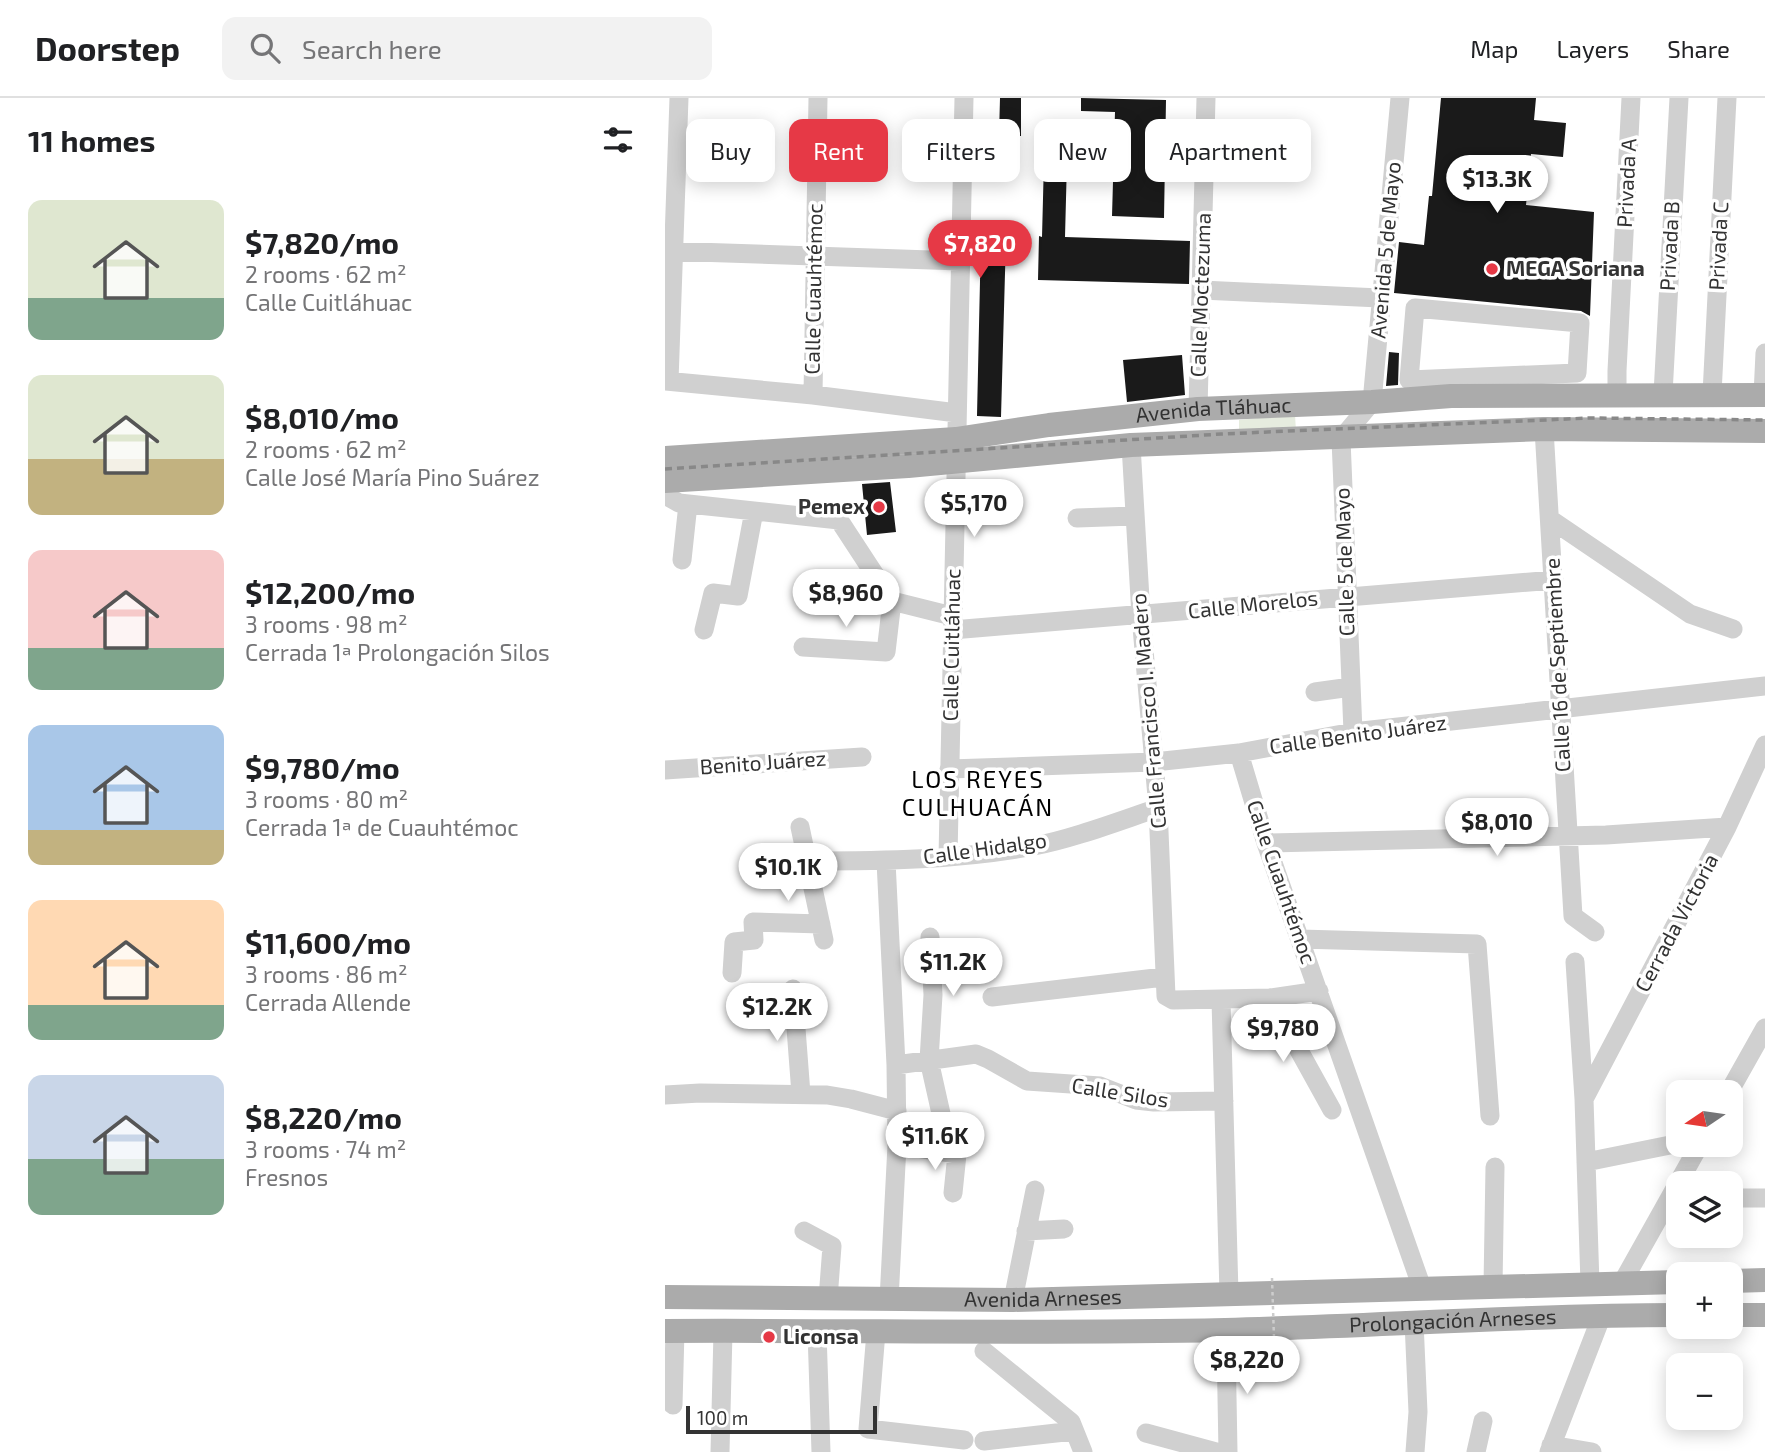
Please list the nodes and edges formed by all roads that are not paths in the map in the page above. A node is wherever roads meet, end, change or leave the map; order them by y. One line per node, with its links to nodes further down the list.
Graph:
1 (679, 98): 9 (street)
2 (818, 98): 10 (street, Calle Cuauhtémoc)
3 (964, 98): 11 (street, Calle Cuitláhuac)
4 (1206, 98): 12 (street, Calle Moctezuma)
5 (1400, 98): 13 (street, Avenida 5 de Mayo)
6 (1631, 98): 22 (street, Privada A)
7 (1679, 98): 18 (street, Privada B)
8 (1727, 98): 19 (street, Privada C)
9 (669, 251): 10 (street); 17 (street)
10 (814, 255): 11 (street); 20 (street, Calle Cuauhtémoc)
11 (960, 261): 28 (street, Calle Cuitláhuac)
12 (1201, 290): 13 (street); 27 (street, Calle Moctezuma)
13 (1380, 298): 26 (street, Avenida 5 de Mayo)
14 (1765, 353): 23 (street)
15 (1515, 376): 16 (street); 16 (street); 21 (street)
16 (1479, 377): 24 (street)
17 (667, 381): 20 (street)
18 (1663, 394): 19 (main road, Avenida Tláhuac); 22 (main road, Avenida Tláhuac)
19 (1712, 394): 23 (main road, Avenida Tláhuac)
20 (813, 395): 28 (street)
21 (1558, 395): 22 (main road, Avenida Tláhuac); 24 (main road, Avenida Tláhuac)
22 (1618, 395)
23 (1764, 395)
24 (1451, 396): 25 (main road, Avenida Tláhuac)
25 (1403, 401): 26 (main road, Avenida Tláhuac); 31 (main road)
26 (1372, 402): 27 (main road, Avenida Tláhuac); 32 (street)
27 (1198, 409): 34 (main road, Avenida Tláhuac)
28 (957, 413): 34 (street, Calle Cuitláhuac)
29 (1544, 429): 30 (main road, Avenida Tláhuac); 31 (main road, Avenida Tláhuac); 43 (street, Calle 16 de Septiembre)
30 (1765, 431)
31 (1406, 435): 32 (main road, Avenida Tláhuac)
32 (1341, 439): 33 (main road, Avenida Tláhuac); 46 (street, Calle 5 de Mayo)
33 (1131, 445): 34 (main road, Avenida Tláhuac); 41 (street, Calle Francisco I. Madero)
34 (956, 450): 36 (main road, Avenida Tláhuac); 36 (main road, Avenida Tláhuac); 49 (street, Calle Cuitláhuac)
35 (665, 458): 36 (main road, Avenida Tláhuac)
36 (801, 463): 37 (main road, Avenida Tláhuac)
37 (665, 481)
38 (665, 495): 39 (street)
39 (688, 504): 40 (street); 44 (street)
40 (754, 510): 47 (street); 50 (street)
41 (1135, 516): 42 (street); 48 (street, Calle Francisco I. Madero)
42 (1077, 518)
43 (1550, 519): 45 (street, Calle 16 de Septiembre); 51 (street)
44 (682, 560)
45 (1553, 580): 46 (street, Calle Morelos); 56 (street, Calle 16 de Septiembre)
46 (1346, 595): 48 (street, Calle Morelos); 54 (street, Calle 5 de Mayo)
47 (892, 601): 49 (street, Calle Morelos); 52 (street)
48 (1141, 616): 49 (street, Calle Morelos); 61 (street, Calle Francisco I. Madero)
49 (952, 623): 63 (street, Calle Cuitláhuac)
50 (704, 629)
51 (1733, 629)
52 (803, 647)
53 (1765, 686): 56 (street, Calle Benito Juárez)
54 (1350, 687): 55 (street); 57 (street, Calle 5 de Mayo)
55 (1315, 692)
56 (1562, 710): 57 (street, Calle Benito Juárez); 67 (street, Calle 16 de Septiembre)
57 (1353, 732): 59 (street, Calle Benito Juárez)
58 (1765, 745): 66 (street, Cerrada Victoria)
59 (1239, 753): 61 (street, Calle Benito Juárez); 68 (street, Calle Cuauhtémoc)
60 (862, 757): 62 (street, Benito Juárez)
61 (1154, 762): 63 (street, Calle Benito Juárez); 64 (street, Calle Francisco I. Madero)
62 (665, 769)
63 (949, 769): 69 (street, Calle Cuitláhuac)
64 (1158, 808): 69 (street, Calle Hidalgo); 77 (street, Calle Francisco I. Madero)
65 (800, 827): 70 (street)
66 (1727, 827): 67 (street); 89 (street, Cerrada Victoria)
67 (1568, 836): 68 (street); 72 (street, Calle 16 de Septiembre)
68 (1266, 843): 74 (street, Calle Cuauhtémoc)
69 (948, 857): 71 (street, Calle Hidalgo)
70 (807, 861): 71 (street, Calle Hidalgo); 76 (street)
71 (886, 861): 85 (street)
72 (1595, 932)
73 (930, 937): 84 (street)
74 (1300, 939): 79 (street, Calle Cuauhtémoc); 93 (street)
75 (1575, 962): 89 (street)
76 (732, 973)
77 (1164, 977): 80 (street); 82 (street)
78 (793, 989): 87 (street)
79 (1319, 991): 81 (street); 113 (street, Calle Cuauhtémoc)
80 (992, 997)
81 (1270, 998): 82 (street); 91 (street)
82 (1221, 1000): 90 (street)
83 (1765, 1028): 86 (street)
84 (929, 1060): 85 (street, Calle Silos); 90 (street, Calle Silos); 94 (street)
85 (896, 1065): 92 (street)
86 (1736, 1080)
87 (801, 1094): 88 (street); 92 (street)
88 (665, 1095)
89 (1584, 1099): 97 (street)
90 (1224, 1101): 114 (street)
91 (1332, 1110)
92 (897, 1111): 95 (street)
93 (1490, 1116)
94 (964, 1133)
95 (897, 1145): 100 (street); 117 (street)
96 (1666, 1146): 97 (street)
97 (1586, 1162): 111 (street)
98 (1495, 1167): 112 (street)
99 (1035, 1190): 106 (street)
100 (953, 1193)
101 (1743, 1198): 102 (street)
102 (1765, 1198)
103 (1666, 1212): 110 (street)
104 (1064, 1229): 106 (street)
105 (804, 1231): 116 (street)
106 (1026, 1231): 118 (street)
107 (1765, 1280): 108 (main road)
108 (1743, 1281)
109 (1666, 1282): 110 (main road, Prolongación Arneses)
110 (1622, 1283): 111 (main road, Prolongación Arneses)
111 (1590, 1284): 112 (main road, Prolongación Arneses)
112 (1493, 1286): 113 (main road, Prolongación Arneses)
113 (1422, 1288): 114 (main road, Avenida Arneses)
114 (1229, 1294): 118 (main road, Avenida Arneses)
115 (665, 1297): 116 (main road, Avenida Arneses)
116 (828, 1299): 117 (main road, Avenida Arneses)
117 (889, 1300): 118 (main road, Avenida Arneses)
118 (1013, 1300)
119 (1602, 1315): 120 (main road, Prolongación Arneses); 123 (main road, Prolongación Arneses); 134 (street)
120 (1666, 1315)
121 (1743, 1316): 122 (main road)
122 (1765, 1319)
123 (1413, 1322): 128 (main road, Prolongación Arneses); 140 (street)
124 (670, 1331): 125 (main road, Avenida Arneses); 130 (street)
125 (723, 1332): 126 (main road, Avenida Arneses); 135 (street)
126 (817, 1332): 127 (main road, Avenida Arneses); 136 (street)
127 (876, 1332): 128 (main road, Avenida Arneses); 132 (street)
128 (1226, 1336): 139 (street)
129 (985, 1351): 132 (street)
130 (673, 1405)
131 (1483, 1421): 141 (street)
132 (1074, 1431): 137 (street)
133 (1146, 1433): 138 (street)
134 (1550, 1449): 142 (street)
135 (720, 1452)
136 (821, 1452)
137 (1083, 1452)
138 (1216, 1452)
139 (1228, 1452)
140 (1415, 1452)
141 (1476, 1452)
142 (1592, 1452)

